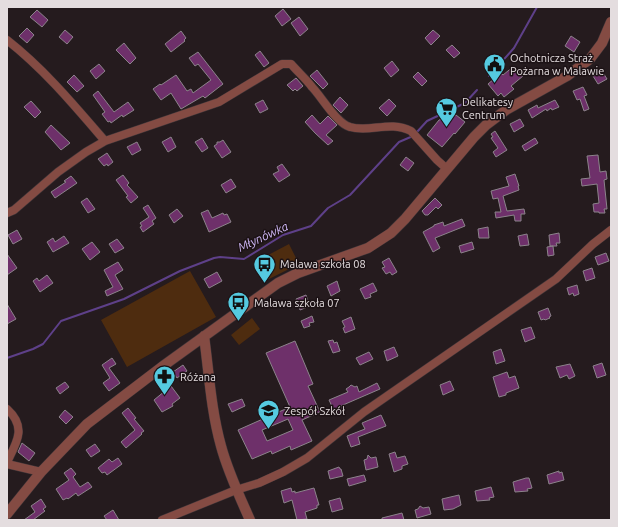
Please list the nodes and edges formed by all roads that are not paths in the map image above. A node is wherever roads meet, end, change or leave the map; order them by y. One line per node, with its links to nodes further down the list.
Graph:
1 (611, 22): 4 (street)
2 (7, 40): 3 (street)
3 (105, 141): 4 (street); 5 (street)
4 (447, 169): 7 (street)
5 (7, 213)
6 (611, 230): 11 (street)
7 (204, 336): 10 (street); 11 (street)
8 (7, 409): 9 (street)
9 (7, 463): 10 (street)
10 (41, 472): 12 (street)
11 (236, 490): 13 (street); 14 (street)
12 (7, 514)
13 (162, 520)
14 (250, 520)

